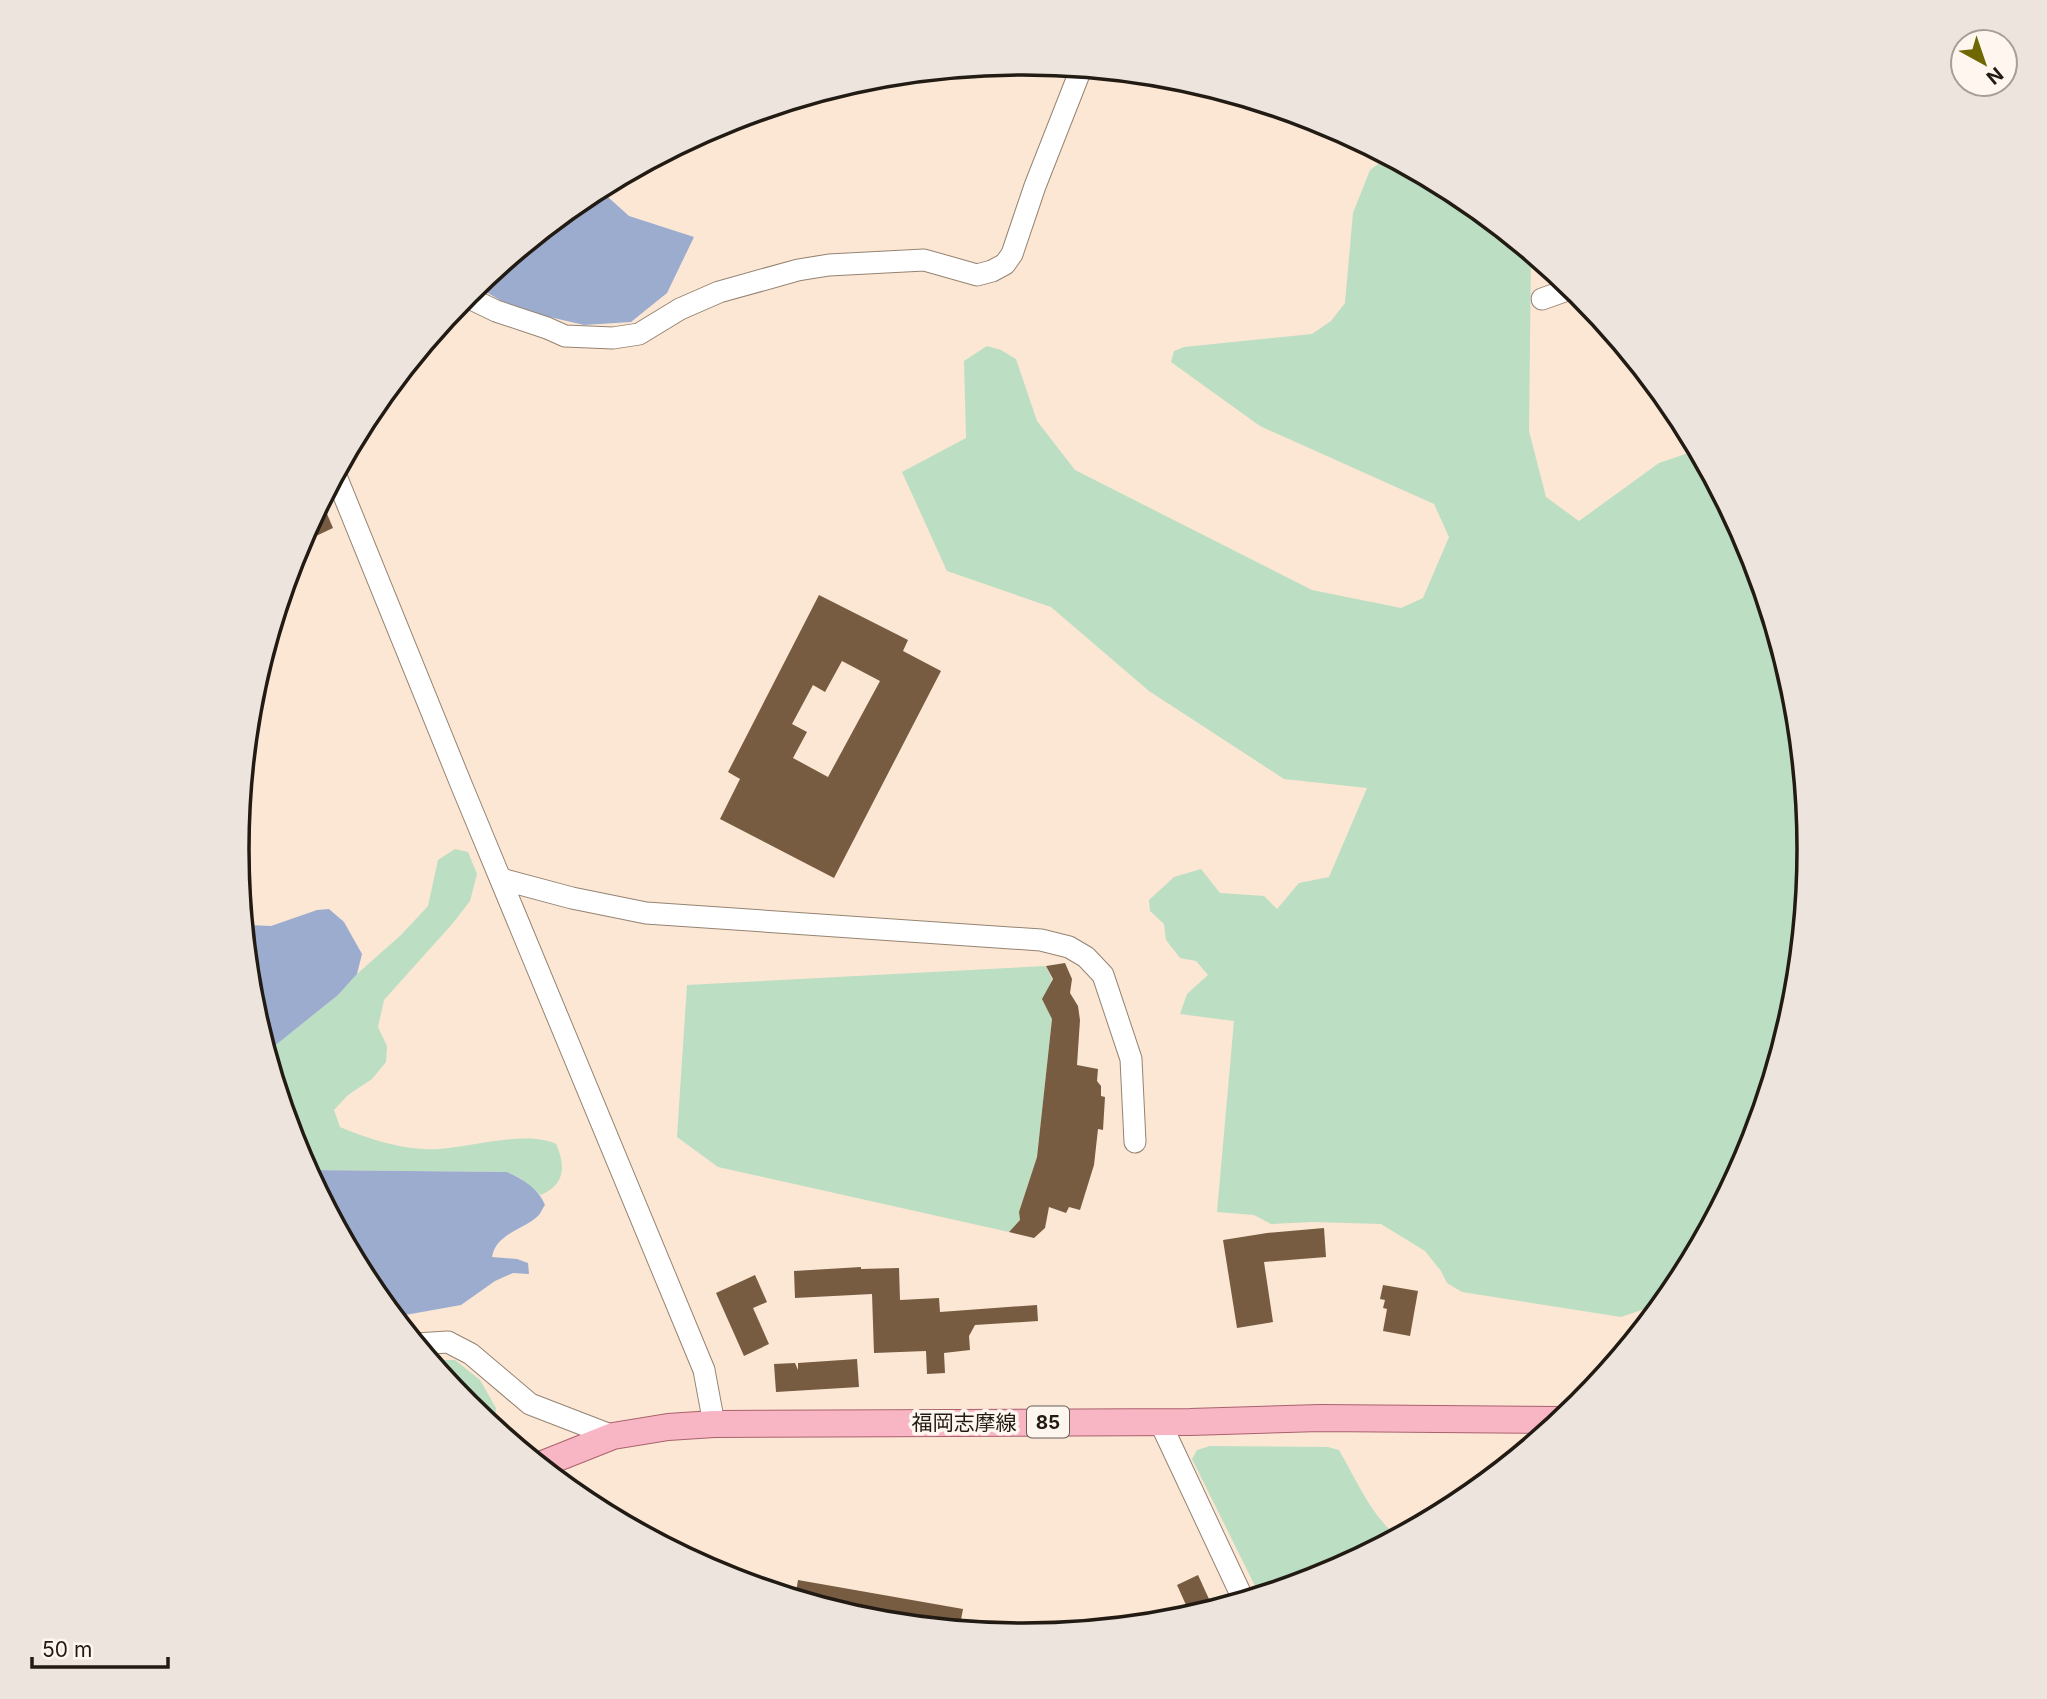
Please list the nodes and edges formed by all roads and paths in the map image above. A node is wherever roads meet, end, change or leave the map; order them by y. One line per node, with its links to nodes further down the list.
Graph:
1 (1078, 77): 4 (street)
2 (1561, 292): 3 (street)
3 (1542, 299)
4 (476, 302)
5 (340, 486): 6 (street)
6 (501, 880): 7 (street); 11 (street)
7 (1135, 1142)
8 (427, 1343): 12 (street)
9 (1547, 1420): 10 (main road, 福岡志摩線 / 85)
10 (1160, 1422): 11 (main road, 福岡志摩線 / 85); 14 (street)
11 (714, 1424): 12 (main road, 福岡志摩線 / 85)
12 (613, 1436): 13 (main road, 福岡志摩線 / 85)
13 (549, 1461)
14 (1240, 1592)

